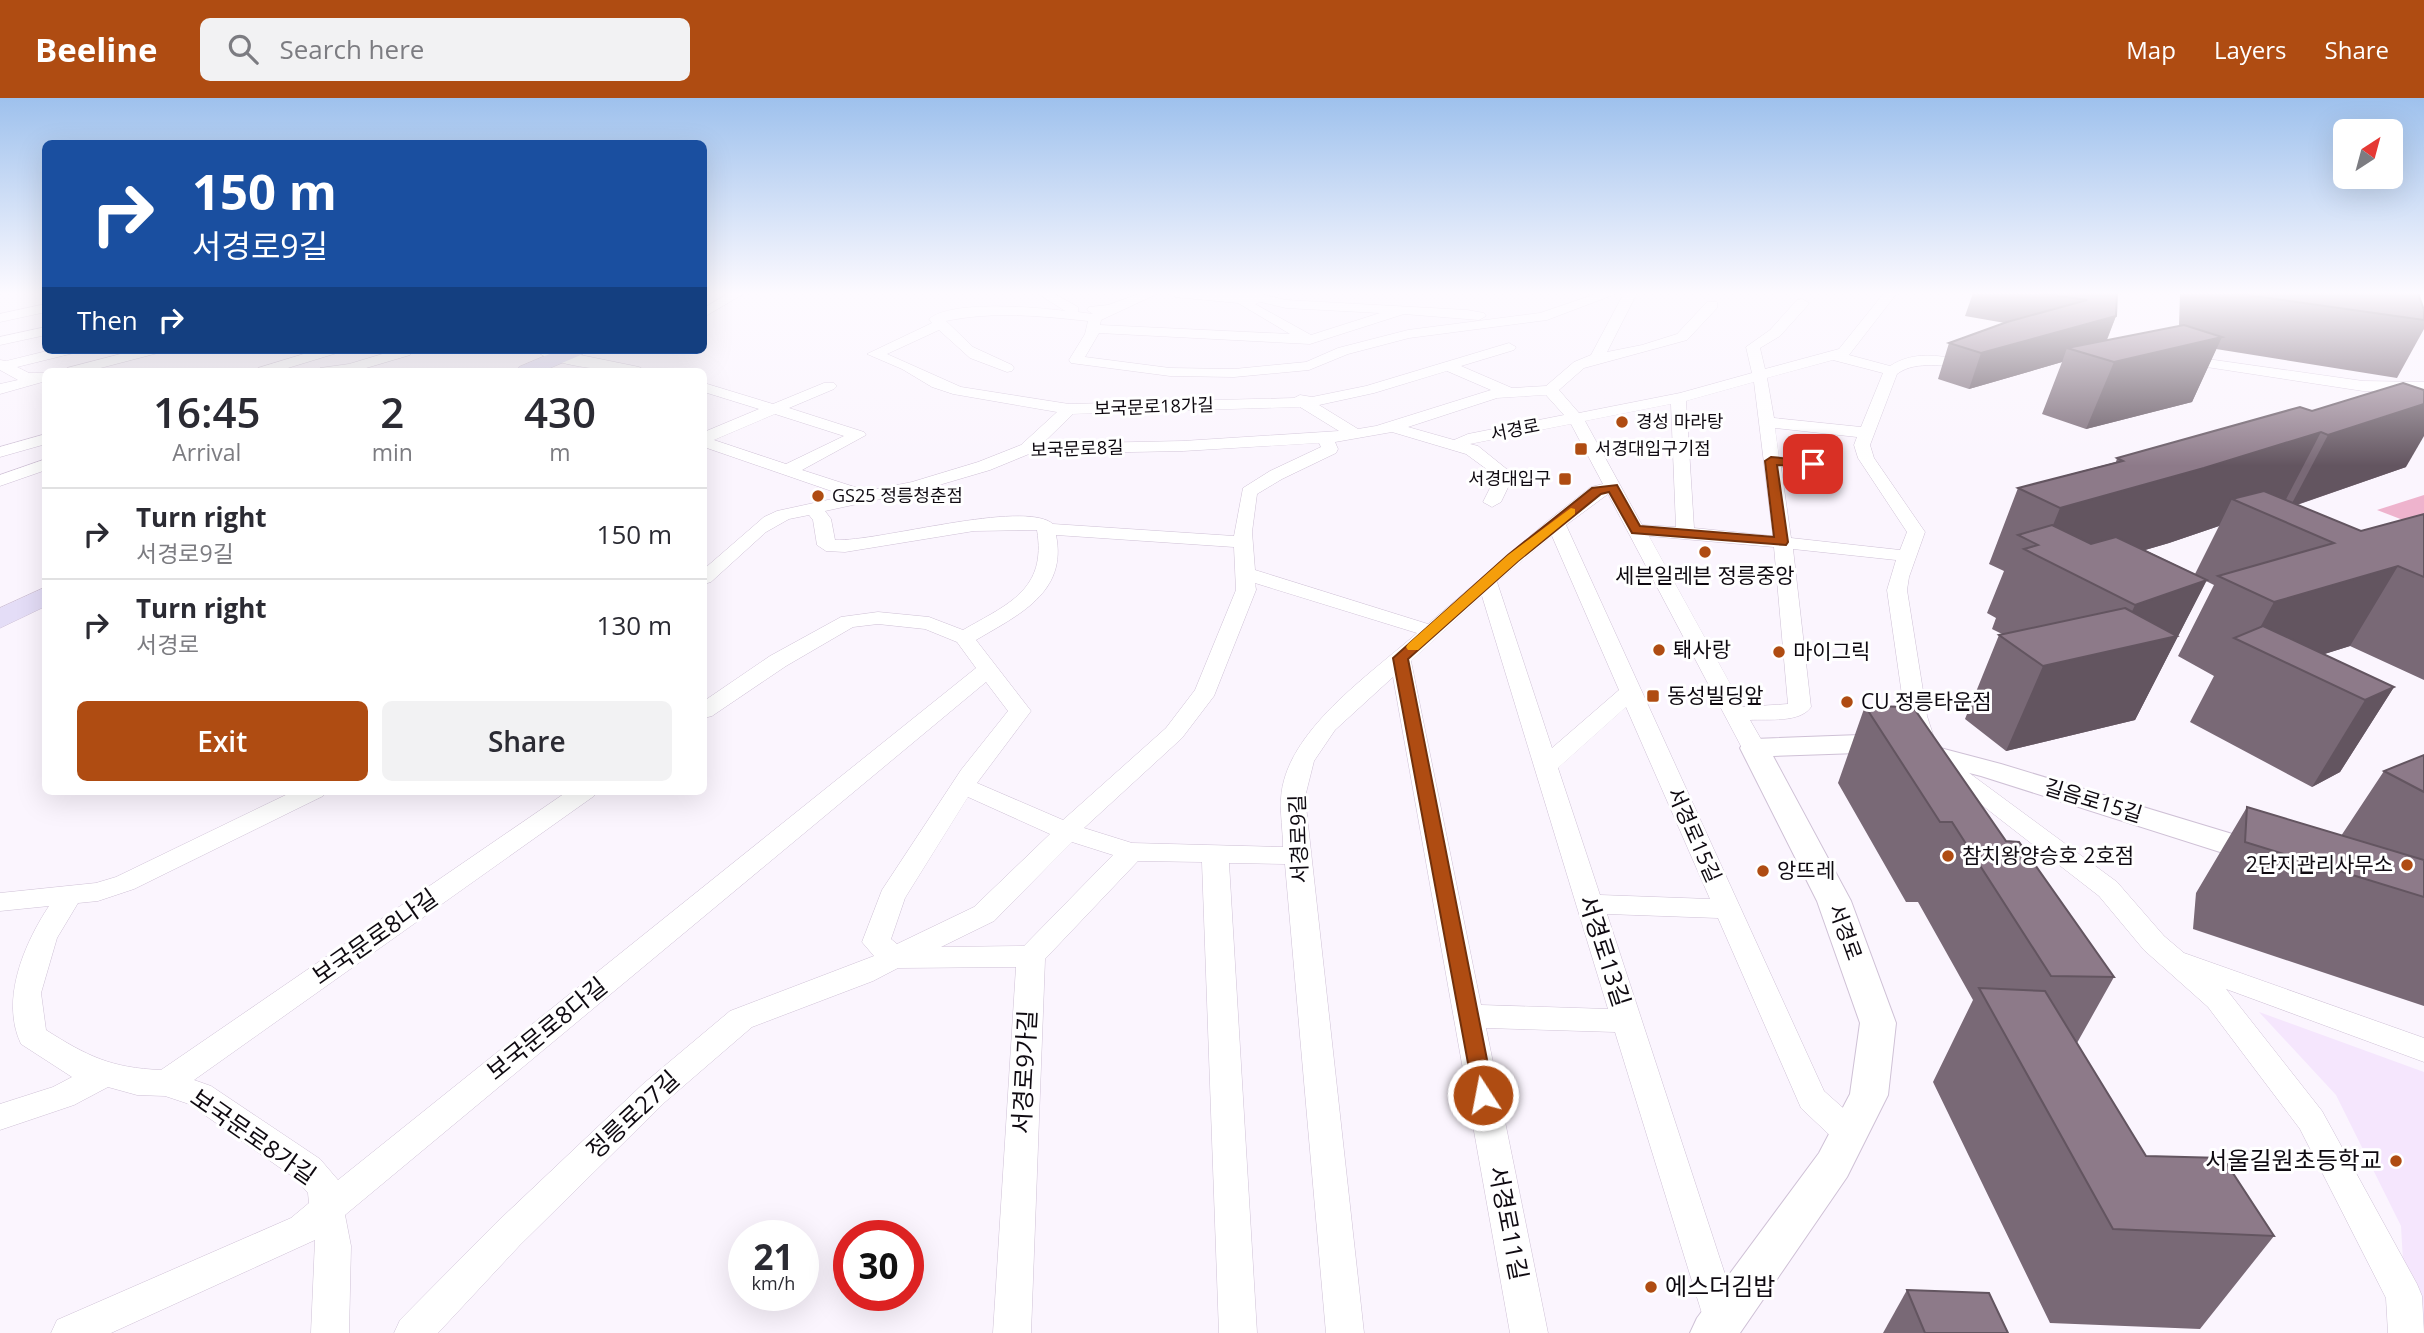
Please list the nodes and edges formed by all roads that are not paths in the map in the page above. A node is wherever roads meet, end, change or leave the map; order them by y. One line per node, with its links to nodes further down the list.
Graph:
1 (882, 351): 48 (street, 보국문로18가길)
2 (966, 351): 33 (street)
3 (1081, 351): 35 (street)
4 (1334, 351): 11 (street)
5 (1348, 351): 11 (street)
6 (1497, 351): 26 (street, 보국문로18가길)
7 (1601, 351): 23 (street)
8 (1636, 351): 23 (street, 서경로)
9 (1754, 351): 36 (street)
10 (1844, 351): 21 (street)
11 (1339, 353): 35 (street)
12 (51, 354): 25 (street)
13 (138, 354): 27 (street)
14 (320, 354): 28 (street)
15 (322, 354): 29 (street)
16 (398, 354): 30 (street)
17 (567, 354): 31 (main road)
18 (573, 354): 32 (street)
19 (588, 354): 20 (street)
20 (612, 354)
21 (1832, 355): 34 (street); 36 (street)
22 (2164, 356): 40 (street)
23 (1597, 358): 43 (street, 서경로)
24 (1950, 362): 34 (street)
25 (5, 364): 37 (street)
26 (1448, 366): 44 (street, 보국문로8길); 46 (street, 보국문로18가길)
27 (84, 368)
28 (273, 368)
29 (287, 368)
30 (350, 368)
31 (533, 368)
32 (627, 368)
33 (1007, 368)
34 (1892, 372): 52 (street)
35 (1240, 373): 46 (street)
36 (1759, 375): 45 (street); 50 (street)
37 (42, 378)
38 (42, 379): 42 (street)
39 (829, 386): 47 (street)
40 (2424, 387)
41 (707, 388): 47 (street)
42 (0, 389)
43 (1550, 390): 44 (street, 보국문로8길); 49 (street, 서경로)
44 (1508, 392): 51 (street, 보국문로8길)
45 (1675, 398): 49 (street); 75 (street)
46 (1304, 402): 48 (street, 보국문로18가길); 53 (street)
47 (775, 409): 55 (street); 64 (street)
48 (1069, 410): 59 (street)
49 (1576, 419): 58 (street, 서경로); 67 (street, 서경로)
50 (1766, 422): 52 (street); 61 (street)
51 (1392, 427): 53 (street, 보국문로8길); 58 (street, 서경로)
52 (1867, 433): 78 (street)
53 (1355, 434): 54 (street, 보국문로8길)
54 (1325, 438): 59 (street, 보국문로8길); 76 (street, 정릉로27길)
55 (707, 439)
56 (42, 440): 60 (street)
57 (707, 441): 64 (street)
58 (1456, 445): 70 (street, 서경로)
59 (1027, 449): 68 (street, 보국문로8길)
60 (0, 452)
61 (1771, 461): 63 (street); 77 (street)
62 (42, 465): 65 (street)
63 (1835, 466)
64 (788, 470): 68 (street)
65 (0, 481)
66 (42, 482): 69 (street)
67 (1613, 487): 72 (street, 서경로9길); 74 (street, 서경로)
68 (867, 497): 71 (street, 보국문로8길)
69 (0, 498)
70 (1492, 502)
71 (813, 508): 73 (street); 80 (street, 보국문로8길)
72 (1556, 523): 81 (street, 서경로9길); 88 (street, 서경로15길)
73 (1046, 529): 76 (street); 85 (street)
74 (1636, 530): 75 (street); 90 (street, 서경로)
75 (1685, 532): 77 (street)
76 (1244, 542): 79 (street, 정릉로27길)
77 (1782, 542): 78 (street); 90 (street)
78 (1907, 556): 92 (street)
79 (1245, 573): 84 (street); 97 (street, 정릉로27길)
80 (707, 575)
81 (1487, 581): 84 (street, 서경로9길); 93 (street, 서경로13길)
82 (42, 597): 83 (main road)
83 (0, 619)
84 (1430, 632): 86 (street, 서경로9길)
85 (964, 638): 87 (street); 89 (street)
86 (1400, 658): 100 (street, 서경로9길); 109 (street, 서경로11길)
87 (989, 669): 94 (street); 116 (street, 보국문로8다길)
88 (1631, 691): 93 (street); 105 (street, 서경로15길)
89 (707, 709)
90 (1735, 713): 91 (street, 서경로)
91 (1754, 748): 92 (street, 길음로15길); 115 (street, 서경로)
92 (1927, 753): 101 (street, 길음로15길); 108 (street)
93 (1546, 766): 104 (street, 서경로13길)
94 (964, 786): 97 (street); 107 (street)
95 (306, 795): 102 (street)
96 (579, 795): 113 (street, 보국문로8나길)
97 (1066, 831): 98 (street); 107 (street, 정릉로27길)
98 (1131, 852): 99 (street); 106 (street)
99 (1215, 854): 100 (street); 122 (street)
100 (1297, 856): 123 (street, 서경로9길)
101 (2290, 863)
102 (70, 895): 103 (street); 112 (street, 보국문로8가길)
103 (0, 902)
104 (1590, 904): 105 (street); 110 (street, 서경로13길)
105 (1727, 909): 115 (street, 서경로15길)
106 (1031, 956): 107 (street, 정릉로27길); 121 (street, 서경로9가길)
107 (895, 958): 120 (street, 정릉로27길)
108 (2172, 959): 111 (street); 125 (street)
109 (1468, 1016): 110 (street); 124 (street, 서경로11길)
110 (1627, 1021): 117 (street, 서경로13길)
111 (2424, 1050)
112 (105, 1074): 113 (street, 보국문로8가길); 114 (street)
113 (166, 1083): 116 (street, 보국문로8가길)
114 (0, 1117)
115 (1849, 1133): 117 (street, 서경로)
116 (327, 1210): 118 (street, 보국문로8다길); 119 (street, 보국문로8가길)
117 (1718, 1327)
118 (70, 1333)
119 (330, 1333)
120 (413, 1333)
121 (1012, 1333)
122 (1238, 1333)
123 (1345, 1333)
124 (1529, 1333)
125 (2407, 1333)

